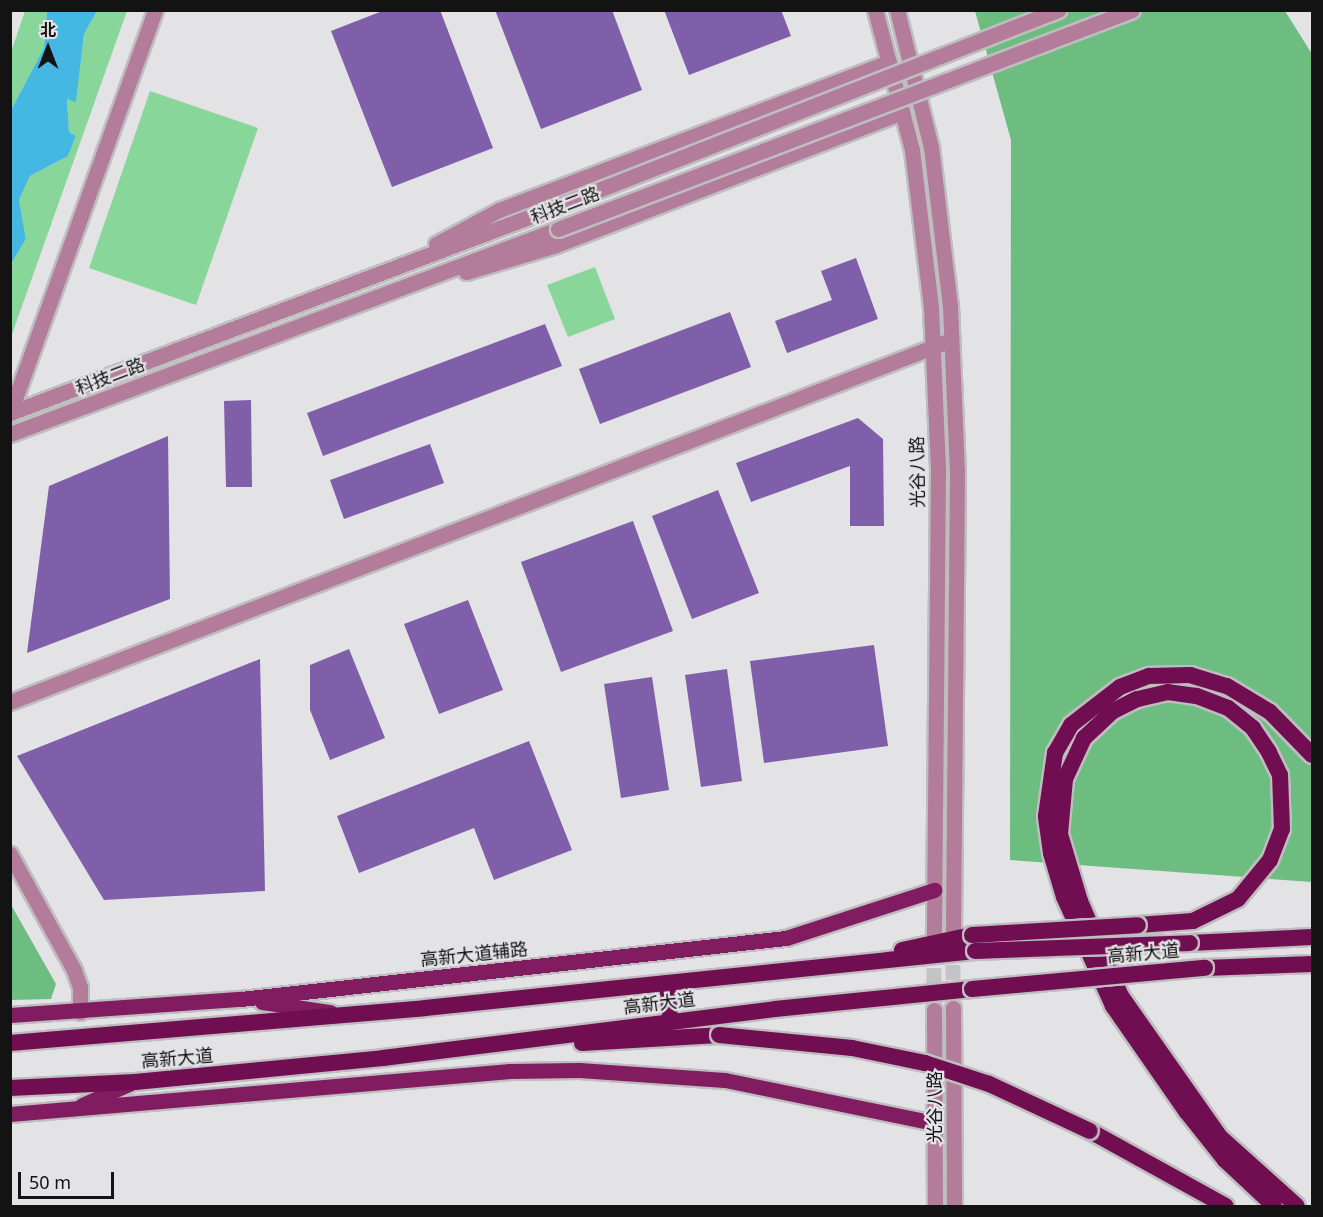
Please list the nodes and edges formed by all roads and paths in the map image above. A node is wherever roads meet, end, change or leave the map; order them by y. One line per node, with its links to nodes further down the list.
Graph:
1 (155, 10): 12 (street)
2 (875, 10): 6 (street, 光谷八路)
3 (897, 10): 10 (street)
4 (1058, 10): 8 (street, 科技二路, bridge)
5 (1132, 10): 9 (street, 科技二路, bridge)
6 (889, 62): 7 (street, 光谷八路); 8 (street)
7 (902, 112): 9 (street); 11 (street, 光谷八路)
8 (413, 260): 12 (street, 科技二路)
9 (422, 280): 13 (street, 科技二路)
10 (951, 340): 11 (street); 18 (street)
11 (932, 348): 14 (street); 17 (street, 光谷八路)
12 (11, 413)
13 (10, 434)
14 (10, 702)
15 (1312, 755): 41 (highway)
16 (10, 854): 27 (street)
17 (934, 890): 20 (street, 光谷八路); 24 (main road, 高新大道辅路)
18 (953, 931)
19 (1312, 937): 21 (highway, 高新大道, bridge)
20 (934, 939)
21 (973, 943): 23 (highway, 高新大道); 42 (highway, bridge)
22 (1312, 964): 30 (highway, 高新大道, bridge)
23 (667, 983): 28 (highway, 高新大道); 30 (highway)
24 (242, 999): 27 (main road, 高新大道辅路); 28 (main road)
25 (953, 1008): 39 (street, 光谷八路)
26 (934, 1010): 37 (street, 光谷八路)
27 (81, 1012): 29 (main road, 高新大道辅路)
28 (345, 1014): 31 (highway, 高新大道)
29 (10, 1015)
30 (670, 1021): 32 (highway, 高新大道)
31 (10, 1042)
32 (383, 1058): 33 (highway, 高新大道); 40 (highway, bridge)
33 (135, 1082): 34 (highway, 高新大道); 35 (main road)
34 (10, 1088)
35 (71, 1110): 36 (main road); 37 (main road)
36 (10, 1114)
37 (934, 1123): 38 (street, 光谷八路)
38 (934, 1206)
39 (954, 1206)
40 (1226, 1206)
41 (1274, 1206)
42 (1297, 1206)

